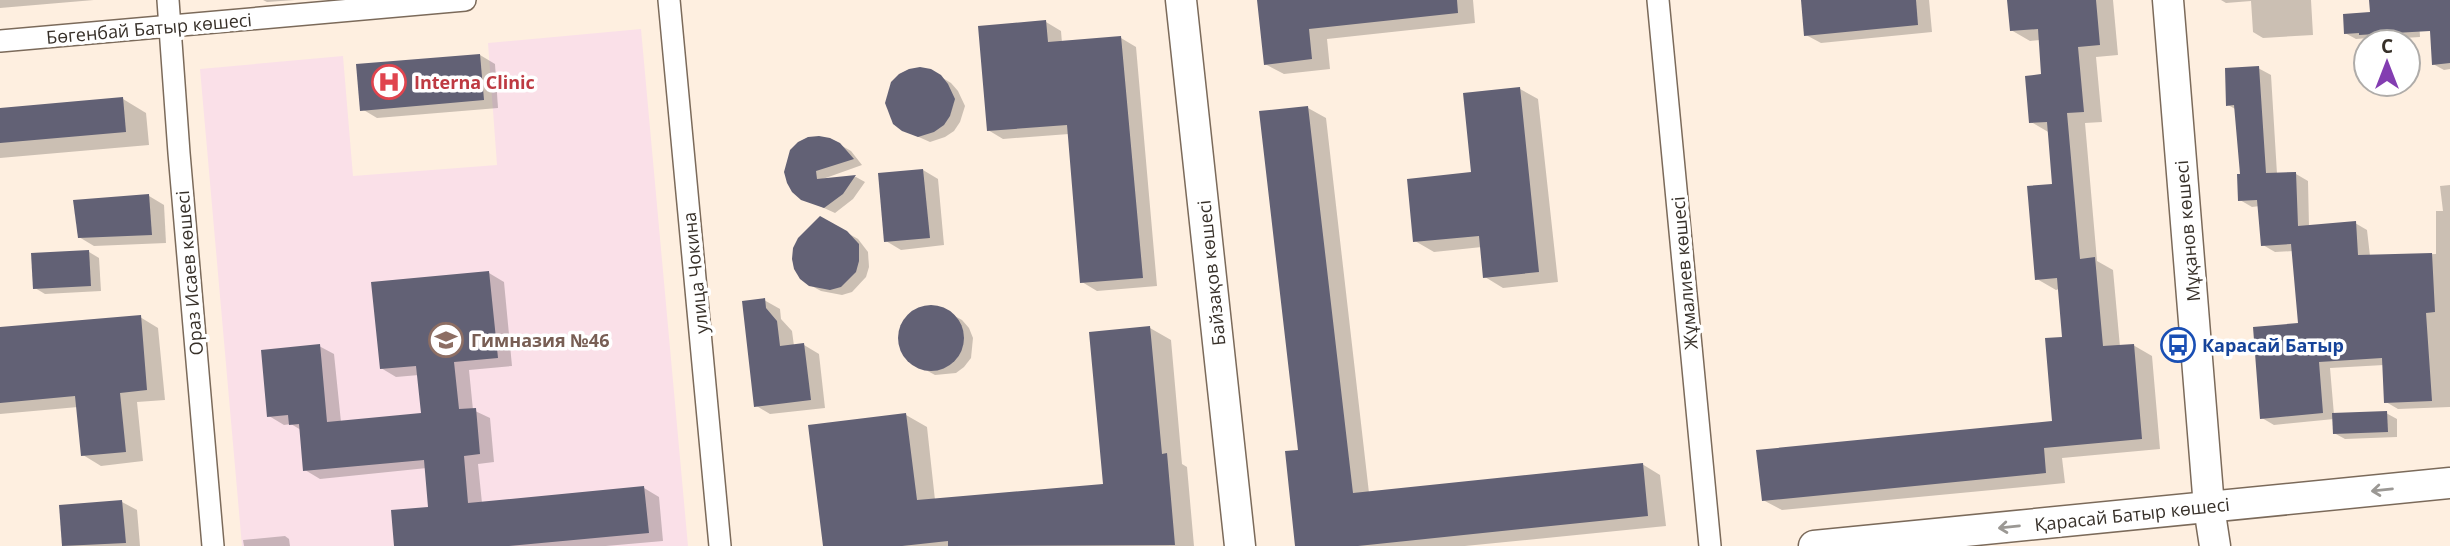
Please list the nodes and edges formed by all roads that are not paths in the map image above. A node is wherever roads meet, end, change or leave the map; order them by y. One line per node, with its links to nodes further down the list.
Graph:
1 (169, 0): 7 (street, Ораз Исаев көшесі)
2 (465, 0): 7 (street, Бөгенбай Батыр көшесі)
3 (668, 0): 12 (street, улица Чокина)
4 (1181, 0): 13 (street, Байзақов көшесі)
5 (1658, 0): 14 (street, Жұмалиев көшесі)
6 (2168, 0): 10 (street, Мұқанов көшесі)
7 (170, 26): 8 (street, Бөгенбай Батыр көшесі); 11 (street, Ораз Исаев көшесі)
8 (0, 41)
9 (2450, 483): 10 (street, Қарасай Батыр көшесі, one-way to 10)
10 (2209, 507): 15 (street, Қарасай Батыр көшесі, one-way to 15); 16 (street, Мұқанов көшесі)
11 (213, 546)
12 (720, 546)
13 (1240, 546)
14 (1710, 546)
15 (1814, 546)
16 (2215, 546)

